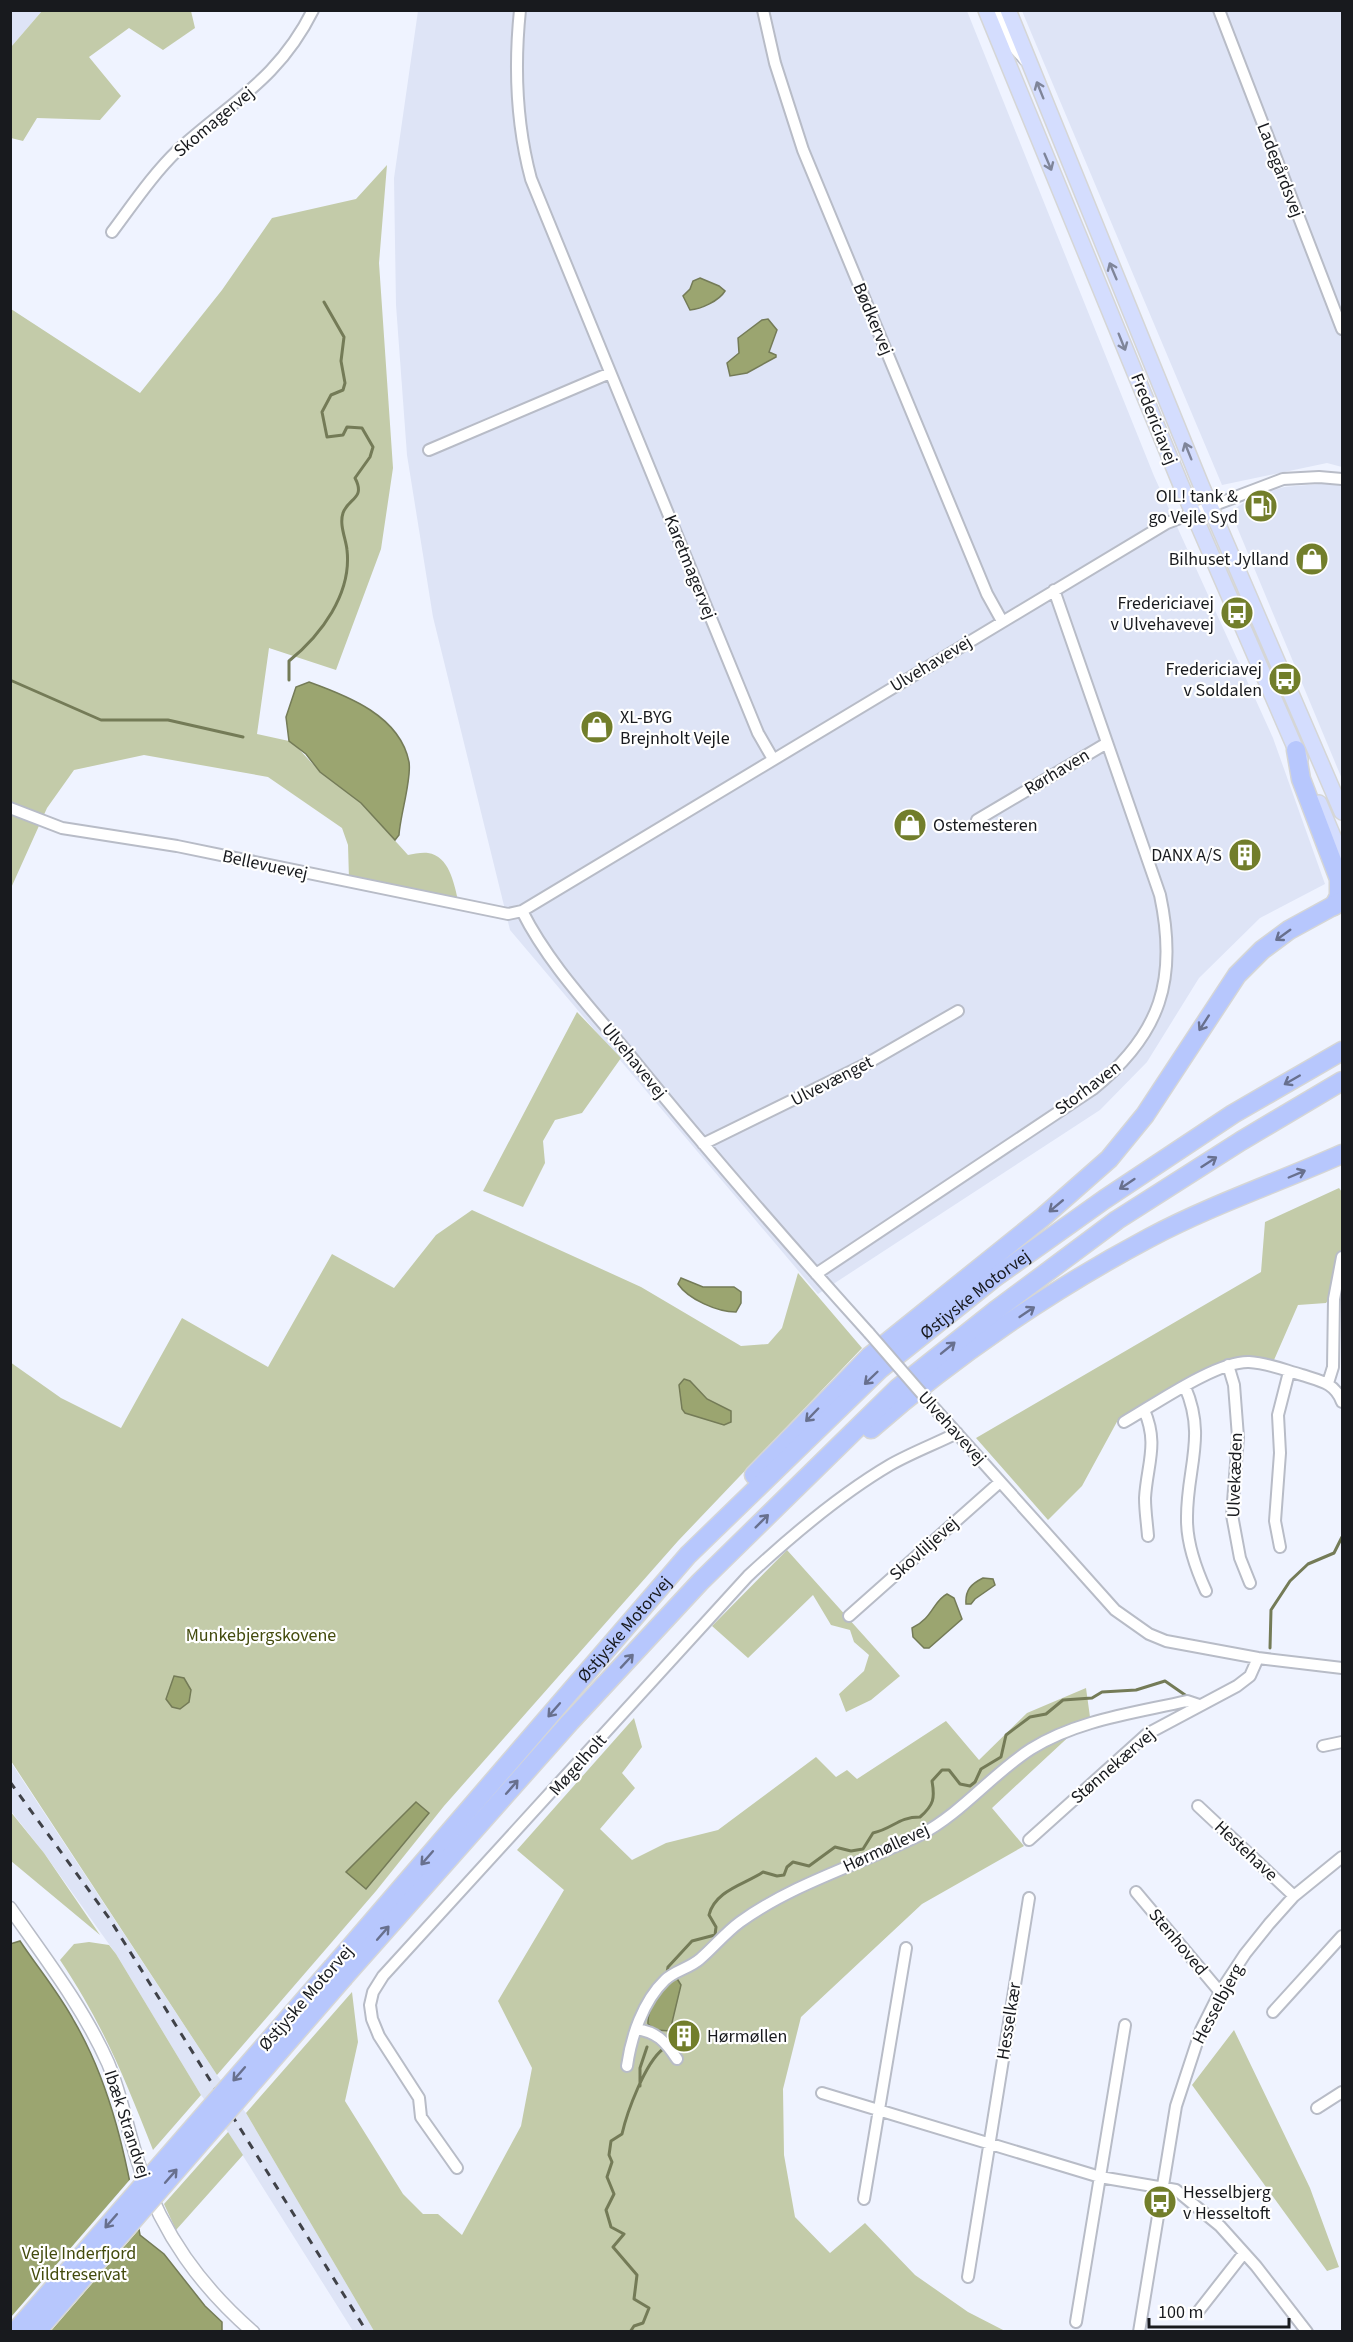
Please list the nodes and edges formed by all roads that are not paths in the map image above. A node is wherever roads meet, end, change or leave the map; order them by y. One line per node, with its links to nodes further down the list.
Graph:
1 (314, 10): 9 (street, Skomagervej)
2 (520, 10): 12 (street, Karetmagervej)
3 (763, 10): 18 (street, Bødkervej)
4 (986, 10): 11 (main road, Fredericiavej, one-way to 11)
5 (998, 10): 8 (street)
6 (1008, 10): 8 (main road, Fredericiavej)
7 (1219, 10): 10 (street, Ladegårdsvej)
8 (1030, 66): 15 (main road, Fredericiavej, one-way to 8)
9 (112, 232)
10 (1342, 329)
11 (1132, 367): 15 (main road); 16 (main road, Fredericiavej)
12 (610, 373): 13 (street); 22 (street, Karetmagervej)
13 (429, 450)
14 (1342, 479): 15 (street, Ulvehavevej)
15 (1210, 505): 16 (street, Ulvehavevej); 20 (main road, Fredericiavej)
16 (1192, 512): 17 (street, Ulvehavevej); 20 (main road); 21 (main road, Fredericiavej)
17 (1054, 590): 18 (street, Ulvehavevej); 19 (street, Storhaven)
18 (1002, 621): 22 (street, Ulvehavevej)
19 (1107, 743): 25 (street, Rørhaven); 35 (street, Storhaven)
20 (1316, 748): 24 (main road, Fredericiavej)
21 (1296, 750): 26 (main road, Fredericiavej); 27 (highway)
22 (773, 759): 28 (street, Ulvehavevej)
23 (10, 808): 28 (street, Bellevuevej)
24 (1342, 812)
25 (977, 820)
26 (1342, 858)
27 (1338, 903): 48 (highway, one-way to 48)
28 (522, 911): 32 (street, Ulvehavevej)
29 (958, 1011): 32 (street, Ulvevænget)
30 (1342, 1051): 48 (highway, Østjyske Motorvej, one-way to 48)
31 (1342, 1081): 45 (highway, Østjyske Motorvej, one-way to 31)
32 (703, 1144): 35 (street, Ulvehavevej)
33 (1342, 1154): 45 (highway, one-way to 33)
34 (1342, 1257): 38 (street)
35 (816, 1274): 43 (street, Ulvehavevej, bridge)
36 (1228, 1365): 37 (street); 39 (street); 49 (street, Ulvekæden)
37 (1289, 1372): 38 (street); 47 (street)
38 (1328, 1383): 40 (street)
39 (1185, 1387): 41 (street); 50 (street)
40 (1342, 1402)
41 (1144, 1410): 42 (street); 46 (street)
42 (1124, 1422)
43 (957, 1433): 44 (street, Ulvehavevej); 78 (street, Møgelholt)
44 (1000, 1482): 51 (street, Skovliljevej); 52 (street, Ulvehavevej)
45 (781, 1502): 66 (highway, Østjyske Motorvej, one-way to 45)
46 (1148, 1536)
47 (1280, 1546)
48 (688, 1555): 66 (highway, Østjyske Motorvej, one-way to 66)
49 (1250, 1583)
50 (1206, 1592)
51 (849, 1616)
52 (1258, 1658): 53 (street, Ulvehavevej); 54 (street, Stønnekærvej)
53 (1342, 1668)
54 (1199, 1705): 58 (street, Stønnekærvej); 70 (street, Hørmøllevej)
55 (1342, 1742): 56 (street)
56 (1323, 1746)
57 (1198, 1806): 61 (street, Hestehave)
58 (1029, 1840)
59 (1342, 1857): 61 (street, Hesselbjerg)
60 (1136, 1892): 67 (street, Stenhoved)
61 (1294, 1896): 67 (street, Hesselbjerg)
62 (1029, 1898): 77 (street, Hesselkær)
63 (10, 1908): 88 (street, Ibæk Strandvej)
64 (1342, 1936): 68 (street)
65 (906, 1947): 76 (street)
66 (339, 1972): 86 (highway, Østjyske Motorvej, one-way to 86, bridge); 87 (highway, Østjyske Motorvej, one-way to 66, bridge)
67 (1220, 1992): 80 (street, Hesselbjerg)
68 (1273, 2012)
69 (1125, 2025): 79 (street)
70 (636, 2029): 71 (street); 72 (street, Hørmøllevej)
71 (677, 2059)
72 (627, 2066)
73 (1342, 2092): 75 (street)
74 (822, 2093): 76 (street)
75 (1317, 2108)
76 (879, 2110): 77 (street); 81 (street)
77 (989, 2144): 79 (street); 83 (street, Hesselkær)
78 (457, 2168)
79 (1100, 2177): 80 (street); 85 (street)
80 (1163, 2188): 82 (street); 89 (street, Hesselbjerg)
81 (864, 2199)
82 (1244, 2253): 84 (street); 90 (street)
83 (968, 2277)
84 (1197, 2313)
85 (1076, 2322)
86 (15, 2331)
87 (36, 2331)
88 (252, 2331)
89 (1139, 2331)
90 (1307, 2331)

